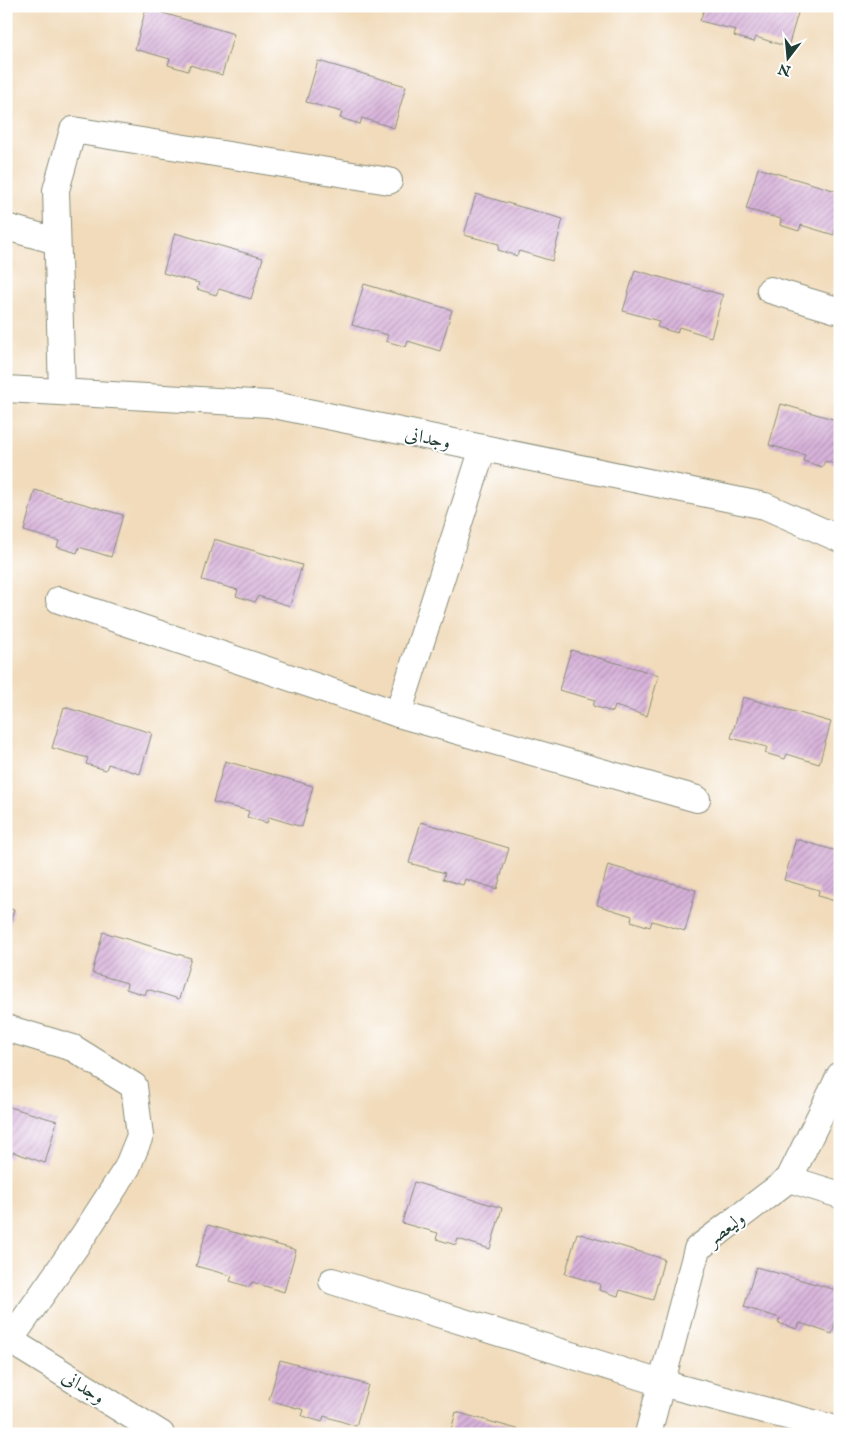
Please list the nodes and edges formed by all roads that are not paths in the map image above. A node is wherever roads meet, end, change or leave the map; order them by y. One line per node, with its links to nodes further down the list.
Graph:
1 (390, 181): 3 (street)
2 (6, 227): 3 (street)
3 (57, 241): 7 (street)
4 (770, 290): 5 (street)
5 (840, 311)
6 (6, 389): 7 (street, وجدانی)
7 (62, 392): 8 (street, وجدانی)
8 (483, 448): 9 (street, وجدانی); 11 (street)
9 (840, 539)
10 (59, 600): 11 (street)
11 (398, 714): 12 (street)
12 (696, 799)
13 (6, 1028): 18 (street)
14 (840, 1075): 15 (street, ولیعصر)
15 (789, 1179): 16 (street); 19 (street, ولیعصر)
16 (840, 1195)
17 (332, 1281): 19 (street)
18 (8, 1339): 21 (street, وجدانی)
19 (661, 1383): 20 (street); 22 (street, ولیعصر)
20 (840, 1430)
21 (161, 1434)
22 (648, 1434)

